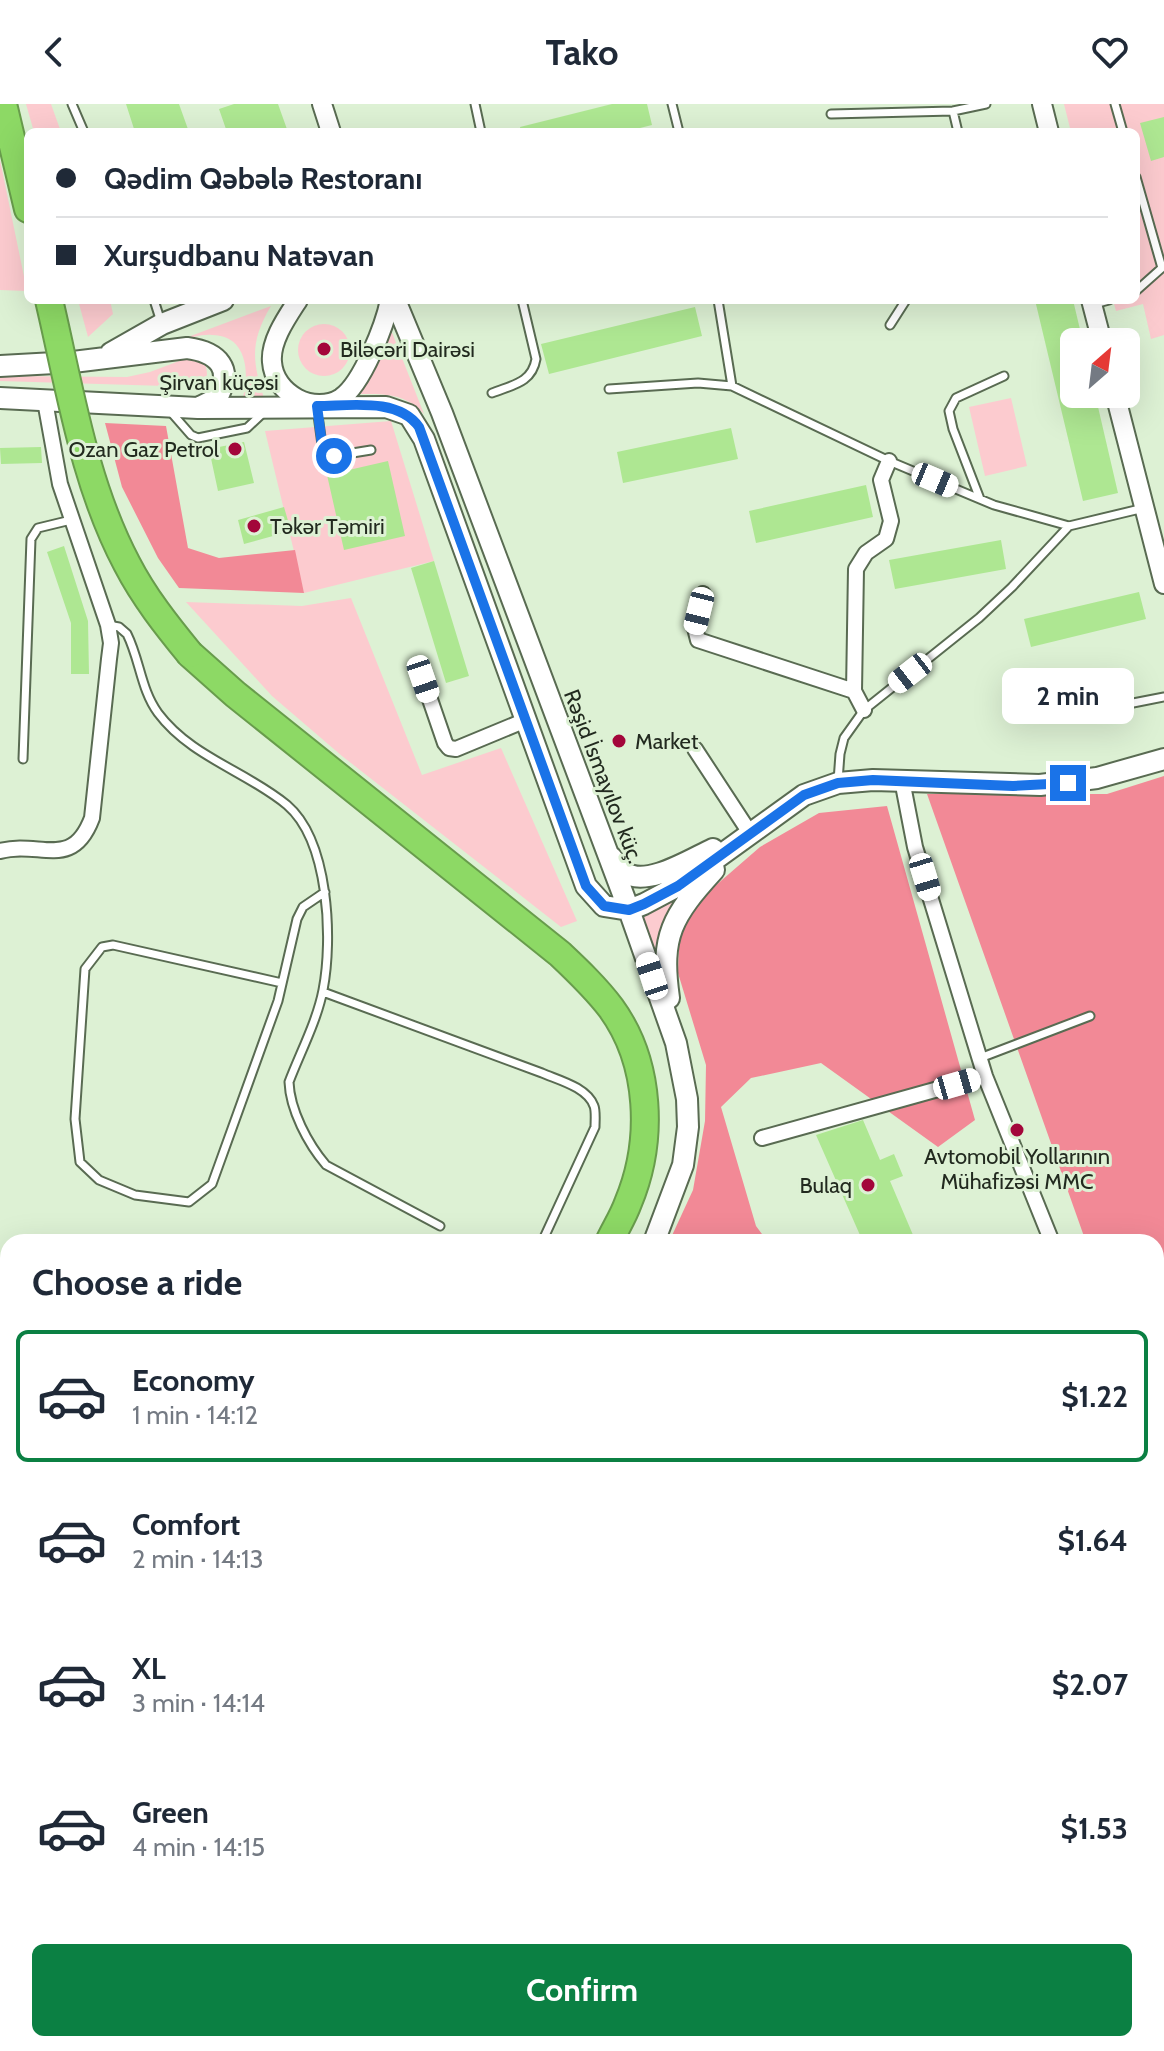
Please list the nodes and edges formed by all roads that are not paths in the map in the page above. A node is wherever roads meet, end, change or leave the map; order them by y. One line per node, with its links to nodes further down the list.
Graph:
1 (3, 104): 19 (highway)
2 (72, 104): 11 (lane)
3 (322, 104): 12 (street)
4 (475, 104): 13 (lane)
5 (672, 104): 14 (lane)
6 (986, 104): 9 (lane)
7 (1042, 104): 16 (street)
8 (1115, 104): 17 (lane)
9 (953, 111): 10 (lane); 15 (lane)
10 (831, 114)
11 (82, 128)
12 (330, 128)
13 (480, 128)
14 (678, 128)
15 (957, 128)
16 (1048, 128)
17 (1122, 128)
18 (1140, 190): 20 (lane)
19 (24, 192)
20 (1163, 267): 21 (lane)
21 (1140, 287)
22 (50, 304): 82 (highway, bridge)
23 (155, 304): 32 (lane)
24 (213, 304): 32 (main road)
25 (296, 304): 45 (street)
26 (391, 304): 45 (street)
27 (395, 304): 70 (main road, Rəşid İsmayılov küç.)
28 (523, 304): 40 (lane)
29 (719, 304): 38 (lane)
30 (903, 304): 33 (lane)
31 (1098, 304): 34 (street)
32 (162, 324): 35 (main road)
33 (890, 325)
34 (1101, 328)
35 (101, 359): 36 (main road); 46 (main road)
36 (0, 366)
37 (1004, 376): 50 (lane)
38 (732, 386): 39 (lane); 49 (lane)
39 (609, 389)
40 (492, 393)
41 (0, 398): 42 (main road, Şirvan küçəsi)
42 (45, 401): 43 (main road, Şirvan küçəsi); 52 (street)
43 (166, 406): 44 (lane); 46 (main road, Şirvan küçəsi)
44 (271, 406): 45 (main road, Şirvan küçəsi); 46 (main road, Şirvan küçəsi)
45 (317, 406): 48 (lane); 62 (main road, Şirvan küçəsi)
46 (198, 408)
47 (1119, 408): 51 (street)
48 (371, 450)
49 (889, 461): 50 (lane); 58 (street)
50 (980, 499): 53 (lane)
51 (1144, 507): 53 (lane); 54 (street)
52 (71, 520): 56 (street); 64 (lane)
53 (1069, 526): 61 (lane)
54 (1164, 584)
55 (703, 594): 58 (street)
56 (108, 625): 69 (street); 71 (lane)
57 (423, 679): 62 (street)
58 (854, 691): 61 (street)
59 (1164, 697): 60 (lane)
60 (1020, 708)
61 (864, 710): 67 (lane)
62 (526, 720): 72 (main road)
63 (695, 749): 68 (street)
64 (23, 759)
65 (1164, 759): 66 (main road)
66 (902, 780): 67 (main road); 77 (street)
67 (838, 783): 68 (main road)
68 (750, 833): 70 (main road); 72 (main road); 76 (main road)
69 (0, 851)
70 (607, 852): 72 (main road, Rəşid İsmayılov küç.)
71 (325, 892): 73 (lane); 74 (lane)
72 (629, 910): 76 (main road, Rəşid İsmayılov küç.)
73 (282, 983): 73 (lane)
74 (323, 992): 80 (lane); 81 (lane)
75 (1090, 1016): 77 (lane)
76 (676, 1043): 83 (main road)
77 (980, 1058): 78 (street)
78 (985, 1076): 79 (street); 84 (street)
79 (762, 1138)
80 (440, 1226)
81 (546, 1234)
82 (613, 1234)
83 (657, 1234)
84 (1049, 1234)

